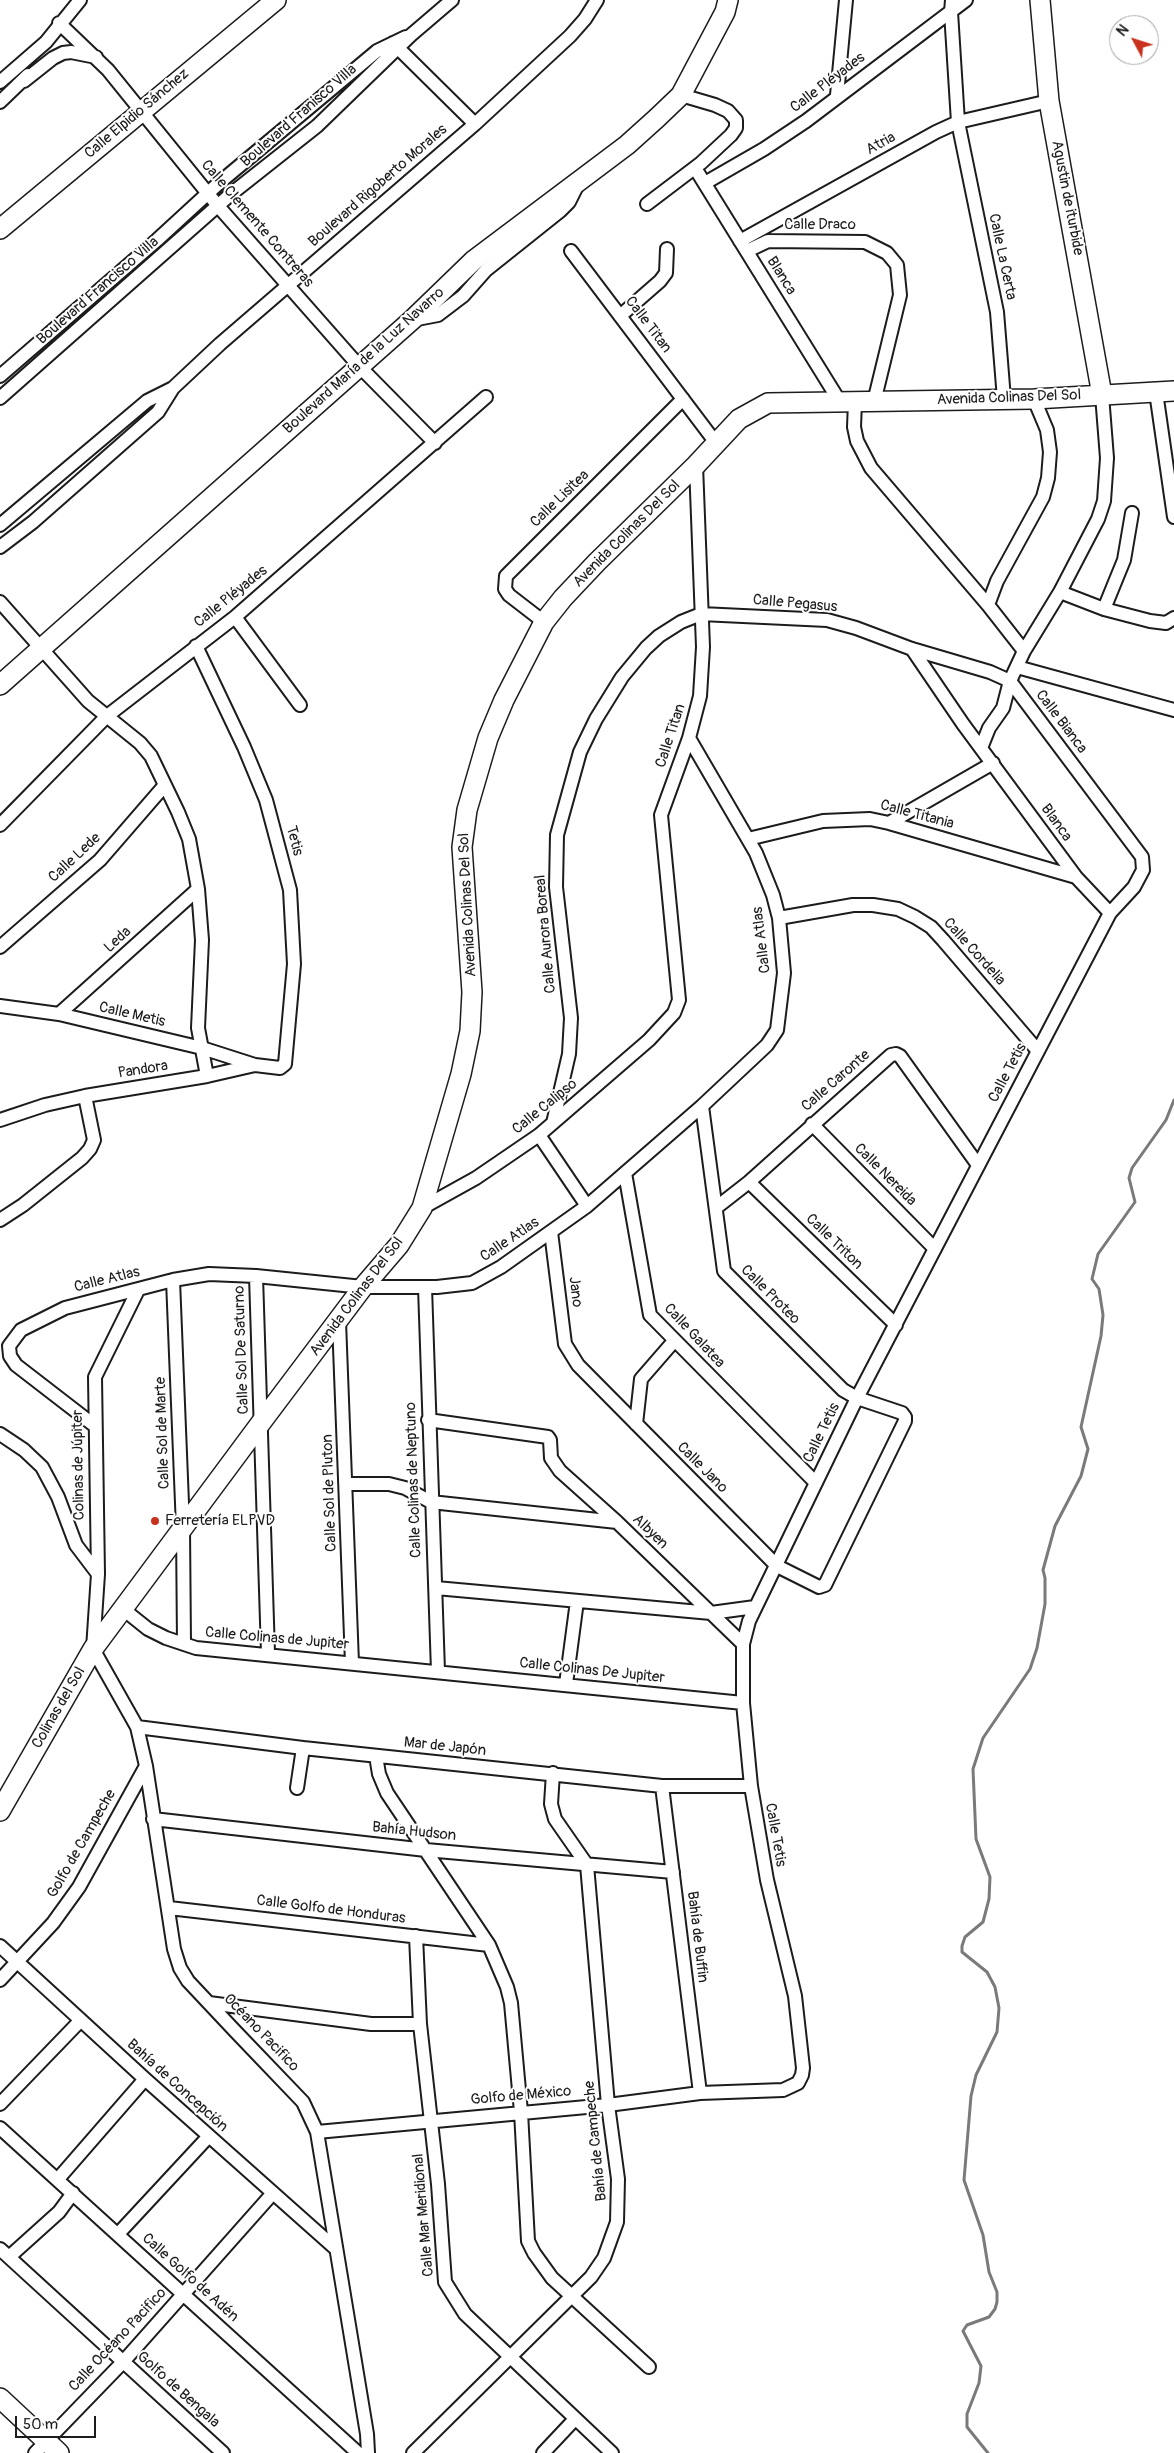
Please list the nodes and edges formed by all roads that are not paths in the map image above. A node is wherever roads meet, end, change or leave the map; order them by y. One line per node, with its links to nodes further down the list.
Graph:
1 (80, 0): 11 (street)
2 (276, 0): 22 (street, Calle Elpidio Sánchez)
3 (452, 0): 14 (street)
4 (597, 0): 24 (street, Boulevard Rigoberto Morales)
5 (715, 0): 12 (street, Boulevard María de la Luz Navarro)
6 (728, 0): 12 (street, Boulevard María de la Luz Navarro)
7 (846, 0): 19 (street)
8 (966, 0): 10 (street, Calle Pléyades)
9 (1040, 0): 20 (street, Agustin de iturbide)
10 (952, 6): 19 (street, Calle Pléyades); 23 (street)
11 (59, 23): 13 (street); 15 (street, Calle Clemente Contreras)
12 (715, 30): 18 (street, Boulevard María de la Luz Navarro)
13 (46, 42): 16 (street); 17 (street)
14 (396, 45): 24 (street); 27 (street, Boulevard Francisco Villa); 29 (street, Boulevard Franisco Villa)
15 (96, 57): 16 (street); 22 (street, Calle Clemente Contreras)
16 (24, 81): 21 (street)
17 (0, 82)
18 (681, 95): 25 (street); 38 (street, Boulevard María de la Luz Navarro)
19 (837, 95): 26 (street, Calle Pléyades)
20 (1048, 101): 23 (street, Atria); 42 (street, Agustin de iturbide)
21 (0, 102)
22 (140, 111): 27 (street, Calle Clemente Contreras); 30 (street, Calle Elpidio Sánchez)
23 (958, 122): 32 (street, Atria); 46 (street, Calle La Certa)
24 (474, 124): 36 (street, Boulevard Rigoberto Morales)
25 (695, 168): 26 (street, Blanca); 28 (street)
26 (705, 183): 32 (street, Blanca)
27 (207, 194): 29 (street, Calle Clemente Contreras); 31 (street, Boulevard Francisco Villa)
28 (647, 204)
29 (218, 206): 34 (street, Boulevard Francisco Villa); 36 (street, Calle Clemente Contreras)
30 (0, 229)
31 (158, 240): 34 (street); 39 (street, Boulevard Francisco Villa)
32 (743, 246): 48 (street, Blanca); 49 (street, Calle Draco)
33 (667, 249): 37 (street)
34 (169, 251): 43 (street, Boulevard Francisco Villa)
35 (571, 251): 37 (street, Calle Titan)
36 (288, 285): 38 (street, Calle Clemente Contreras); 40 (street, Boulevard Rigoberto Morales)
37 (620, 316): 45 (street, Calle Titan)
38 (359, 366): 50 (street, Calle Clemente Contreras); 66 (street, Boulevard María de la Luz Navarro)
39 (0, 376)
40 (173, 388): 55 (street, Boulevard Rigoberto Morales); 56 (street, Boulevard Rigoberto Morales)
41 (1165, 391): 42 (street, Avenida Colinas Del Sol); 54 (street)
42 (1102, 395): 47 (street, Avenida Colinas Del Sol); 57 (street)
43 (0, 398)
44 (486, 398): 50 (street, Calle Pléyades)
45 (683, 399): 51 (street, Calle Titan); 64 (street, Calle Lisitea)
46 (1004, 399): 47 (street, Avenida Colinas Del Sol); 49 (street, Avenida Colinas Del Sol)
47 (1034, 399): 58 (street)
48 (848, 402): 49 (street, Avenida Colinas Del Sol); 51 (street, Avenida Colinas Del Sol); 58 (street)
49 (874, 402)
50 (435, 443): 62 (street, Calle Pléyades)
51 (716, 444): 52 (street, Avenida Colinas Del Sol)
52 (696, 466): 61 (street, Calle Titan); 64 (street, Avenida Colinas Del Sol)
53 (1132, 513): 60 (street)
54 (1174, 517)
55 (0, 525)
56 (0, 547)
57 (1060, 592): 60 (street); 68 (street)
58 (990, 601): 68 (street)
59 (0, 602): 66 (street)
60 (1104, 609): 63 (street)
61 (701, 614): 67 (street, Calle Pegasus); 75 (street, Calle Titan); 99 (street, Calle Aurora Boreal)
62 (235, 617): 65 (street, Calle Pléyades); 72 (street)
63 (1174, 618)
64 (544, 622): 107 (street, Avenida Colinas Del Sol)
65 (196, 646): 74 (street, Calle Pléyades); 93 (street, Tetis)
66 (42, 649): 71 (street, Boulevard María de la Luz Navarro); 74 (street)
67 (912, 649): 70 (street, Calle Pegasus); 76 (street, Blanca)
68 (1024, 651): 69 (street)
69 (1017, 667): 70 (street); 73 (street)
70 (1010, 680): 76 (street); 82 (street, Calle Bianca)
71 (0, 685)
72 (300, 704)
73 (1174, 710)
74 (106, 716): 78 (street); 80 (street, Calle Pléyades)
75 (689, 738): 81 (street, Calle Atlas); 89 (street, Calle Titan)
76 (981, 748): 77 (street, Blanca)
77 (992, 763): 79 (street); 83 (street, Blanca)
78 (165, 785): 84 (street); 87 (street, Calle Lede)
79 (889, 823): 81 (street, Calle Titania); 83 (street, Calle Titania)
80 (0, 825)
81 (748, 839): 86 (street, Calle Atlas)
82 (1144, 864): 85 (street, Calle Tetis)
83 (1076, 877): 85 (street, Blanca)
84 (198, 889): 90 (street, Leda); 91 (street)
85 (1110, 913): 92 (street, Calle Tetis)
86 (778, 918): 92 (street, Calle Cordelia); 97 (street, Calle Atlas)
87 (0, 947)
88 (0, 1006): 90 (street, Calle Metis)
89 (674, 1013): 99 (street, Calle Calipso)
90 (59, 1014): 91 (street, Calle Metis)
91 (202, 1048): 94 (street, Calle Metis); 95 (street)
92 (1038, 1051): 102 (street, Calle Tetis)
93 (286, 1059): 94 (street, Pandora)
94 (255, 1065): 95 (street, Pandora)
95 (207, 1076): 96 (street, Pandora)
96 (85, 1096): 98 (street, Pandora); 108 (street)
97 (702, 1106): 103 (street, Calle Atlas); 106 (street, Calle Proteo)
98 (2, 1116)
99 (553, 1122): 101 (street, Calle Calipso)
100 (812, 1124): 102 (street, Calle Caronte); 104 (street, Calle Caronte); 110 (street, Calle Nereida)
101 (539, 1135): 105 (street); 107 (street, Calle Calipso)
102 (978, 1165): 110 (street, Calle Tetis)
103 (625, 1173): 105 (street, Calle Atlas); 118 (street, Calle Galatea)
104 (749, 1182): 106 (street, Calle Caronte); 117 (street, Calle Triton)
105 (587, 1206): 109 (street, Calle Atlas)
106 (717, 1207): 120 (street, Calle Proteo)
107 (422, 1208): 113 (street, Avenida Colinas Del Sol)
108 (0, 1220)
109 (551, 1232): 114 (street, Calle Atlas); 119 (street, Jano)
110 (935, 1249): 117 (street, Calle Tetis)
111 (256, 1276): 112 (street, Calle Atlas); 113 (street, Calle Atlas); 122 (street, Calle Sol De Saturno)
112 (173, 1280): 115 (street, Calle Atlas); 130 (street, Calle Sol de Marte)
113 (363, 1287): 114 (street, Calle Atlas); 116 (street, Avenida Colinas Del Sol)
114 (424, 1287): 121 (street, Calle Colinas de Neptuno)
115 (138, 1290): 124 (street, Colinas de Júpiter); 124 (street, Calle Atlas)
116 (339, 1322): 122 (street, Avenida Colinas Del Sol); 127 (street, Calle Sol de Pluton)
117 (896, 1325): 120 (street, Calle Tetis)
118 (674, 1341): 123 (street); 126 (street, Calle Galatea)
119 (571, 1356): 123 (street, Calle Jano)
120 (857, 1398): 126 (street, Calle Tetis); 133 (street, Calle Proteo)
121 (428, 1420): 128 (street, Calle Colinas de Neptuno); 129 (street, Albyen)
122 (260, 1424): 130 (street, Avenida Colinas Del Sol); 142 (street, Calle Sol De Saturno)
123 (636, 1424): 131 (street, Calle Jano)
124 (95, 1426): 132 (street, Colinas de Júpiter)
125 (0, 1434): 132 (street)
126 (816, 1483): 131 (street, Calle Tetis)
127 (346, 1484): 128 (street); 143 (street, Calle Sol de Pluton)
128 (431, 1502): 129 (street); 134 (street, Calle Colinas de Neptuno)
129 (617, 1522): 138 (street, Albyen)
130 (183, 1528): 137 (street, Avenida Colinas Del Sol); 139 (street, Calle Sol de Marte)
131 (777, 1566): 133 (street, Calle Jano); 136 (street, Calle Tetis)
132 (98, 1574): 141 (street, Colinas de Júpiter)
133 (822, 1587)
134 (436, 1588): 135 (street); 144 (street, Calle Colinas de Neptuno)
135 (577, 1601): 138 (street); 145 (street)
136 (755, 1606): 138 (street); 140 (street, Calle Tetis)
137 (123, 1609): 139 (street, Calle Colinas de Jupiter); 141 (street, Colinas del Sol)
138 (711, 1614): 140 (street, Albyen)
139 (184, 1644): 142 (street, Calle Colinas de Jupiter)
140 (743, 1644): 146 (street, Calle Tetis)
141 (93, 1649): 147 (street, Océano Pacifico); 155 (street, Colinas del Sol)
142 (268, 1653): 143 (street, Calle Colinas de Jupiter)
143 (352, 1663): 144 (street, Calle Colinas de Jupiter)
144 (438, 1671): 145 (street, Calle Colinas De Jupiter)
145 (566, 1684): 146 (street, Calle Colinas De Jupiter)
146 (743, 1702): 153 (street, Calle Tetis)
147 (137, 1726): 148 (street, Mar de Japón); 150 (street, Océano Pacifico)
148 (304, 1748): 149 (street, Mar de Japón); 154 (street)
149 (376, 1756): 151 (street, Mar de Japón); 157 (street)
150 (146, 1766): 156 (street, Océano Pacifico); 164 (street, Golfo de Campeche)
151 (553, 1773): 152 (street, Mar de Japón); 158 (street)
152 (662, 1786): 153 (street, Mar de Japón); 159 (street, Bahía de Buffin)
153 (751, 1786): 169 (street, Calle Tetis)
154 (297, 1788)
155 (0, 1811)
156 (153, 1819): 157 (street, Bahía Hudson); 160 (street, Océano Pacifico)
157 (426, 1850): 158 (street, Bahía Hudson); 162 (street)
158 (588, 1865): 159 (street, Bahía Hudson); 173 (street, Bahía de Campeche)
159 (673, 1872): 171 (street, Bahía de Buffin)
160 (169, 1908): 161 (street, Calle Golfo de Honduras); 166 (street, Océano Pacifico)
161 (416, 1936): 162 (street, Calle Golfo de Honduras); 168 (street, Calle Mar Meridional)
162 (489, 1945): 174 (street)
163 (0, 1946): 164 (street, Bahía de Concepción)
164 (18, 1963): 165 (street, Golfo de Campeche); 167 (street, Bahía de Concepción)
165 (0, 1980)
166 (209, 2003): 168 (street); 177 (street, Océano Pacifico)
167 (81, 2020): 170 (street, Bahía de Concepción); 172 (street)
168 (420, 2024): 175 (street, Calle Mar Meridional)
169 (803, 2068): 171 (street, Golfo de México)
170 (145, 2079): 178 (street, Bahía de Concepción); 179 (street)
171 (700, 2093): 173 (street, Golfo de México)
172 (0, 2104)
173 (608, 2105): 174 (street, Golfo de México); 186 (street, Bahía de Campeche)
174 (521, 2112): 175 (street, Golfo de México); 186 (street)
175 (432, 2120): 177 (street, Golfo de México); 187 (street, Calle Mar Meridional)
176 (0, 2128): 179 (street, Calle Golfo de Adén)
177 (317, 2132): 183 (street, Océano Pacifico)
178 (209, 2136): 181 (street, Bahía de Concepción); 182 (street)
179 (58, 2179): 180 (street, Calle Golfo de Adén)
180 (73, 2193): 182 (street, Calle Golfo de Adén); 184 (street)
181 (273, 2193): 183 (street, Bahía de Concepción); 185 (street, Calle Océano Pacifico)
182 (118, 2234): 185 (street, Calle Golfo de Adén)
183 (335, 2248): 195 (street, Océano Pacifico)
184 (4, 2253): 188 (street, Golfo de Bengala)
185 (184, 2293): 188 (street, Calle Océano Pacifico); 194 (street, Calle Golfo de Adén)
186 (574, 2297): 187 (street, Bahía de Campeche); 189 (street)
187 (511, 2358): 191 (street, Calle Mar Meridional); 196 (street, Bahía de Campeche)
188 (123, 2362): 192 (street, Calle Océano Pacifico); 193 (street, Golfo de Bengala)
189 (648, 2367)
190 (0, 2398): 192 (street)
191 (575, 2419): 197 (street); 198 (street, Calle Mar Meridional)
192 (47, 2449)
193 (224, 2453)
194 (358, 2453)
195 (368, 2453)
196 (413, 2453)
197 (542, 2453)
198 (612, 2453)

